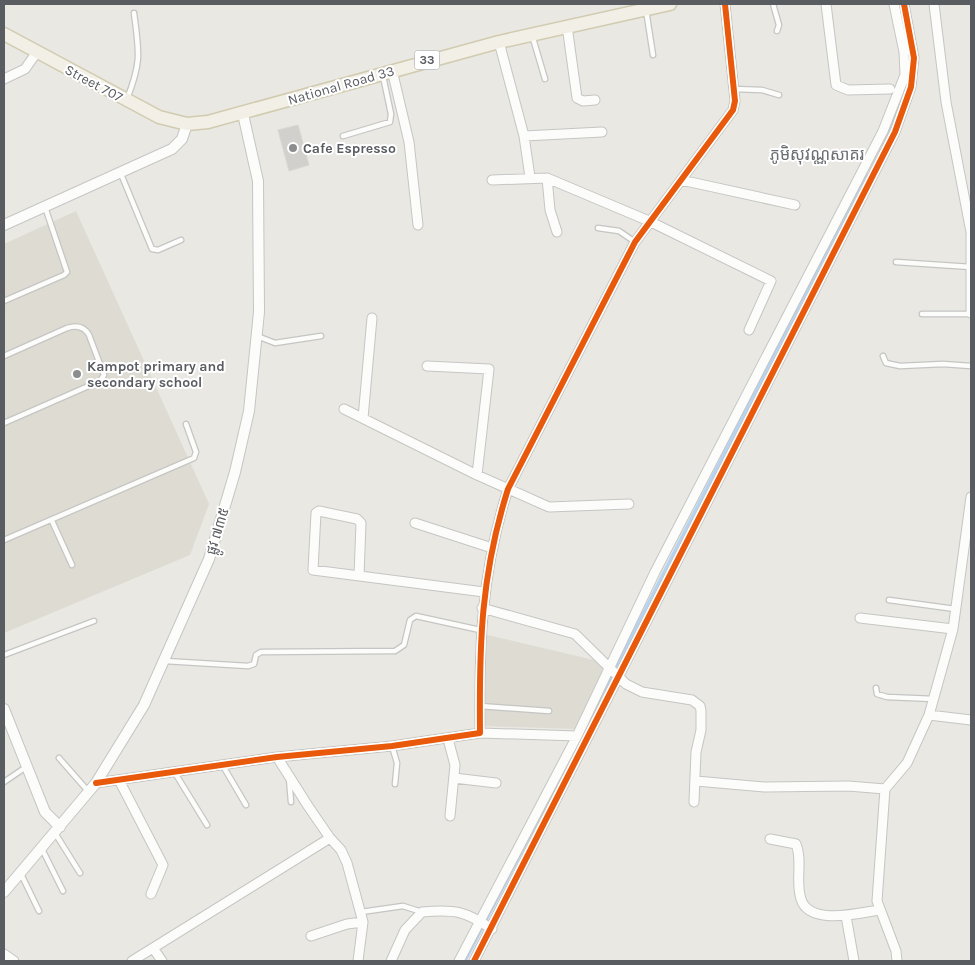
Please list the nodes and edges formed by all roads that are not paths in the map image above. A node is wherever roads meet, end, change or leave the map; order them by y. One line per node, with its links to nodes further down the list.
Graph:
1 (670, 4): 8 (main road, National Road 33 / 33)
2 (725, 4): 20 (street)
3 (773, 4): 11 (lane)
4 (826, 4): 21 (street)
5 (894, 4): 83 (street)
6 (904, 4): 84 (street)
7 (934, 4): 42 (street)
8 (646, 9): 10 (main road, National Road 33 / 33); 16 (lane)
9 (134, 13): 23 (lane)
10 (567, 26): 13 (main road, National Road 33 / 33); 24 (street)
11 (777, 31)
12 (4, 34): 15 (main road, Street 707)
13 (532, 34): 14 (main road, National Road 33 / 33); 19 (lane)
14 (499, 42): 17 (main road, National Road 33 / 33); 29 (street)
15 (37, 52): 18 (street); 23 (main road, Street 707)
16 (654, 55)
17 (387, 71): 25 (main road, National Road 33 / 33); 28 (lane); 39 (street)
18 (4, 79)
19 (545, 79)
20 (734, 89): 22 (lane); 34 (street)
21 (890, 89)
22 (779, 95)
23 (127, 100): 26 (main road, Street 707)
24 (595, 100)
25 (243, 114): 26 (main road, National Road 33 / 33); 52 (street, ផ្លូវ ៧៣៥)
26 (187, 124): 30 (street)
27 (602, 132): 29 (street)
28 (343, 136)
29 (524, 136): 31 (street)
30 (121, 174): 36 (street); 43 (lane)
31 (530, 177): 32 (street); 33 (street)
32 (547, 178): 37 (street); 41 (street)
33 (492, 180)
34 (681, 180): 35 (street); 37 (street)
35 (796, 204)
36 (45, 207): 38 (street); 47 (lane)
37 (649, 222): 44 (street); 51 (street)
38 (4, 225)
39 (418, 225)
40 (598, 228): 44 (lane)
41 (557, 232)
42 (971, 233): 46 (street)
43 (182, 240)
44 (635, 242): 63 (street)
45 (896, 262): 46 (lane)
46 (971, 267): 49 (street)
47 (4, 301)
48 (922, 314): 49 (lane)
49 (971, 314)
50 (372, 318): 59 (street)
51 (749, 330)
52 (257, 336): 53 (lane); 82 (street, ផ្លូវ ៧៣៥)
53 (320, 336)
54 (4, 356): 60 (lane)
55 (883, 356): 57 (lane)
56 (426, 366): 62 (street)
57 (971, 366)
58 (344, 409): 59 (street)
59 (364, 418): 62 (street)
60 (4, 423)
61 (186, 424): 67 (lane)
62 (477, 475): 63 (street)
63 (508, 488): 65 (street); 70 (street)
64 (971, 497): 66 (street)
65 (629, 504)
66 (970, 516): 76 (street)
67 (52, 521): 69 (lane); 71 (lane)
68 (415, 523): 70 (street)
69 (4, 540)
70 (492, 548): 73 (street)
71 (72, 565)
72 (359, 576): 72 (street); 73 (street)
73 (484, 592): 75 (street)
74 (889, 600): 76 (lane)
75 (482, 608): 80 (street); 83 (street)
76 (955, 609): 79 (street)
77 (860, 618): 79 (street)
78 (94, 621): 81 (lane)
79 (952, 629): 86 (street)
80 (480, 630): 82 (lane); 87 (street)
81 (4, 655)
82 (165, 661): 106 (street, ផ្លូវ ៧៣៥)
83 (609, 667): 84 (street); 93 (street)
84 (619, 679): 104 (street); 132 (street)
85 (876, 688): 86 (lane)
86 (934, 699): 90 (street)
87 (480, 706): 89 (lane); 92 (street)
88 (4, 709): 99 (street)
89 (549, 710)
90 (929, 715): 91 (street); 109 (street)
91 (971, 720)
92 (480, 733): 93 (street); 94 (street)
93 (577, 736): 130 (street)
94 (448, 739): 95 (street); 102 (street)
95 (392, 746): 96 (street); 107 (lane)
96 (277, 756): 98 (street); 101 (street)
97 (59, 758): 110 (lane)
98 (223, 766): 100 (street); 113 (lane)
99 (27, 767): 105 (lane); 116 (street)
100 (176, 773): 103 (street); 115 (lane)
101 (290, 777): 111 (lane); 117 (street)
102 (454, 778): 108 (street); 114 (street)
103 (119, 780): 106 (street); 124 (street)
104 (696, 781): 109 (street); 112 (street)
105 (4, 782)
106 (96, 783): 110 (street, ផ្លូវ ៧៣៥)
107 (395, 784)
108 (496, 784)
109 (885, 789): 125 (street)
110 (89, 792): 116 (street, ផ្លូវ ៧៣៥)
111 (291, 802)
112 (694, 802)
113 (246, 805)
114 (450, 816)
115 (206, 825)
116 (57, 830): 119 (street, ផ្លូវ ៧៣៥); 120 (lane)
117 (330, 838): 127 (street); 134 (street)
118 (770, 838): 129 (street)
119 (42, 849): 121 (street, ផ្លូវ ៧៣៥); 122 (lane)
120 (80, 873)
121 (21, 874): 123 (street, ផ្លូវ ៧៣៥); 126 (lane)
122 (63, 891)
123 (4, 892)
124 (151, 894)
125 (879, 910): 129 (street); 144 (street)
126 (39, 911)
127 (361, 912): 128 (lane); 131 (street)
128 (422, 912): 130 (street); 140 (street)
129 (846, 916): 143 (street)
130 (480, 921): 132 (street); 141 (street)
131 (363, 922): 133 (street); 139 (street)
132 (492, 929): 142 (street)
133 (311, 936)
134 (153, 948): 137 (street); 138 (street)
135 (4, 954): 136 (street)
136 (14, 961)
137 (132, 961)
138 (162, 961)
139 (358, 961)
140 (391, 961)
141 (459, 961)
142 (474, 961)
143 (854, 961)
144 (897, 961)

